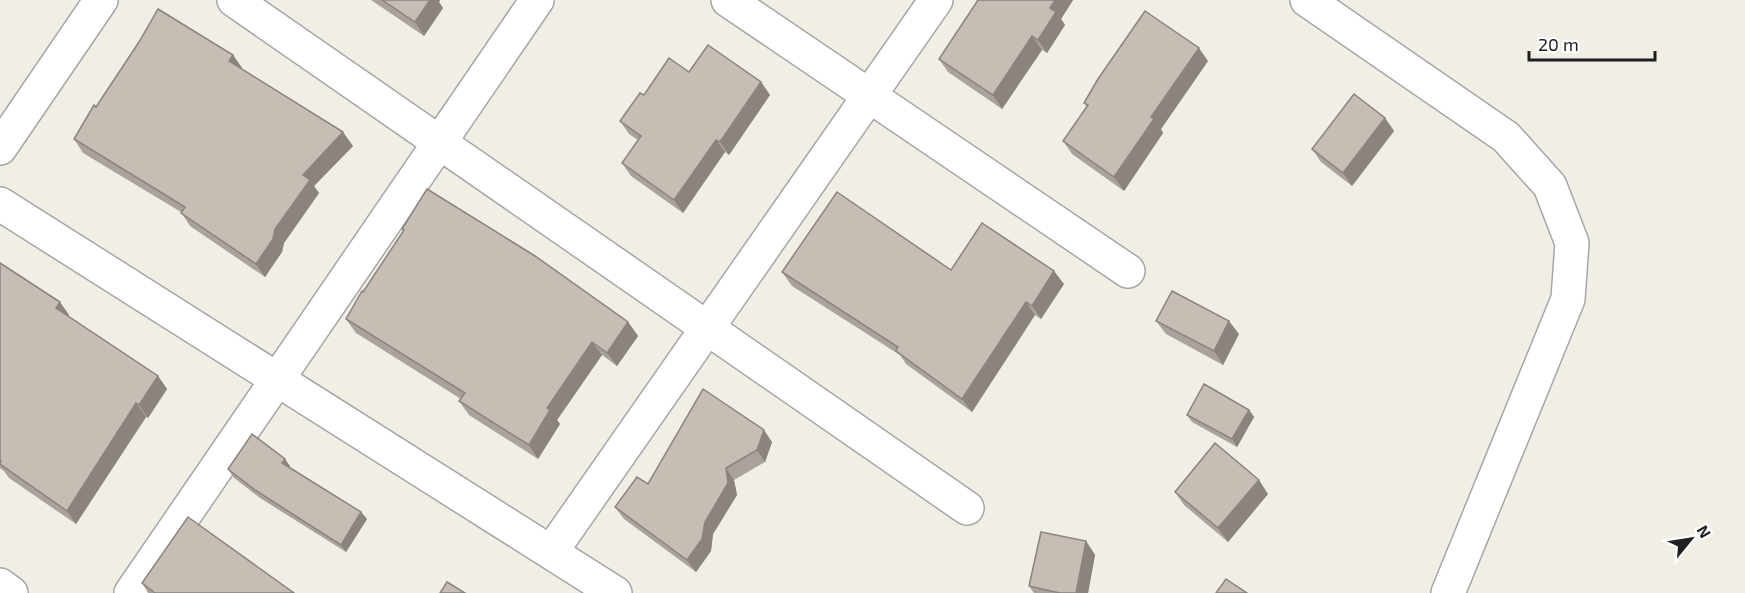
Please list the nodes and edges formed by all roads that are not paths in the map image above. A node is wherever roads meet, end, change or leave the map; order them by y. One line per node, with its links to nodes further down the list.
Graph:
1 (100, 0): 9 (street)
2 (234, 0): 8 (street)
3 (537, 0): 8 (street)
4 (728, 0): 7 (street)
5 (936, 0): 7 (street)
6 (1307, 0): 20 (street)
7 (870, 96): 11 (street); 12 (street)
8 (439, 142): 12 (street); 13 (street)
9 (0, 148)
10 (0, 204): 13 (street)
11 (1128, 271)
12 (707, 328): 14 (street); 15 (street)
13 (277, 379): 15 (street); 18 (street)
14 (967, 508)
15 (550, 552): 19 (street)
16 (0, 585): 17 (street)
17 (11, 593)
18 (131, 593)
19 (615, 593)
20 (1448, 593)

